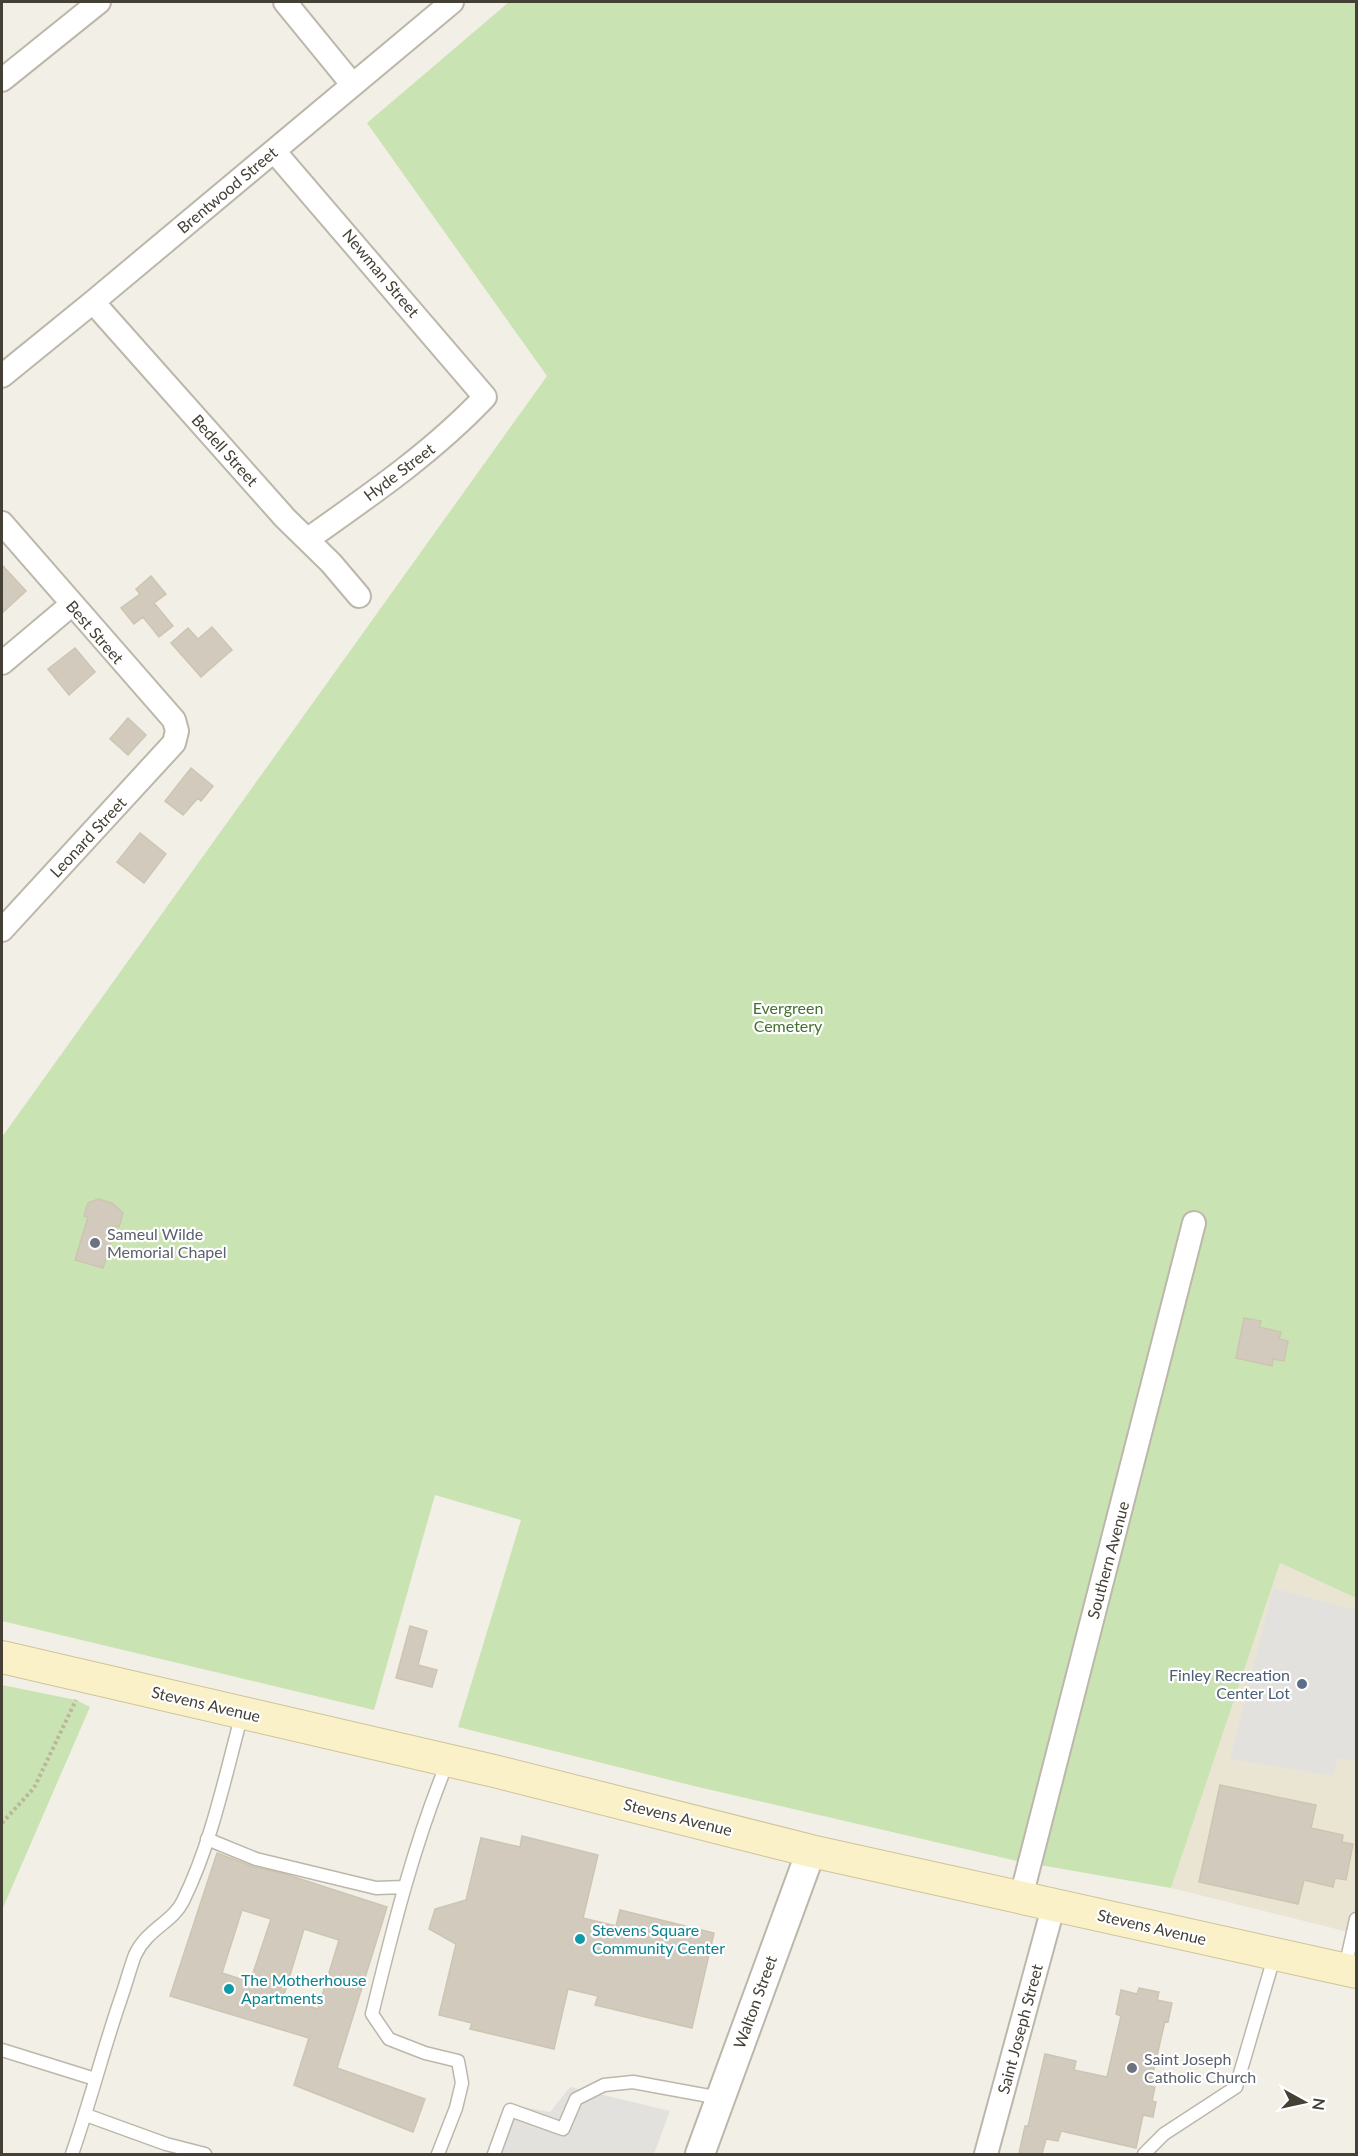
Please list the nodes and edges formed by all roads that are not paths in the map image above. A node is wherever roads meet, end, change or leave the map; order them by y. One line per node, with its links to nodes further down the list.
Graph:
1 (99, 2): 4 (street)
2 (285, 2): 5 (street)
3 (452, 2): 5 (street, Brentwood Street)
4 (2, 80)
5 (352, 84): 6 (street, Brentwood Street)
6 (274, 151): 7 (street, Brentwood Street); 9 (street, Newman Street)
7 (93, 302): 8 (street, Brentwood Street); 11 (street, Bedell Street)
8 (2, 376)
9 (485, 397): 11 (street, Hyde Street)
10 (2, 523): 13 (street, Best Street)
11 (308, 539): 12 (street, Bedell Street)
12 (359, 596)
13 (71, 605): 14 (street); 15 (street, Best Street)
14 (2, 663)
15 (174, 743): 16 (street, Leonard Street)
16 (2, 930)
17 (1194, 1223): 24 (street, Southern Avenue)
18 (2, 1656): 19 (main road, Stevens Avenue)
19 (242, 1713): 20 (main road, Stevens Avenue); 21 (lane)
20 (448, 1761): 22 (main road, Stevens Avenue); 23 (lane)
21 (207, 1839): 23 (lane); 30 (lane)
22 (811, 1851): 24 (main road, Stevens Avenue); 31 (street, Walton Street)
23 (404, 1887): 35 (lane)
24 (1021, 1897): 25 (main road, Stevens Avenue)
25 (1054, 1904): 27 (main road, Stevens Avenue); 38 (street, Saint Joseph Street)
26 (1356, 1919): 28 (lane)
27 (1275, 1954): 28 (main road, Stevens Avenue); 39 (lane)
28 (1351, 1971)
29 (2, 2050): 30 (lane)
30 (95, 2079): 32 (lane)
31 (720, 2098): 36 (lane); 37 (street, Walton Street)
32 (86, 2115): 33 (lane); 34 (lane)
33 (72, 2154)
34 (205, 2154)
35 (438, 2154)
36 (494, 2154)
37 (700, 2154)
38 (986, 2154)
39 (1144, 2154)

